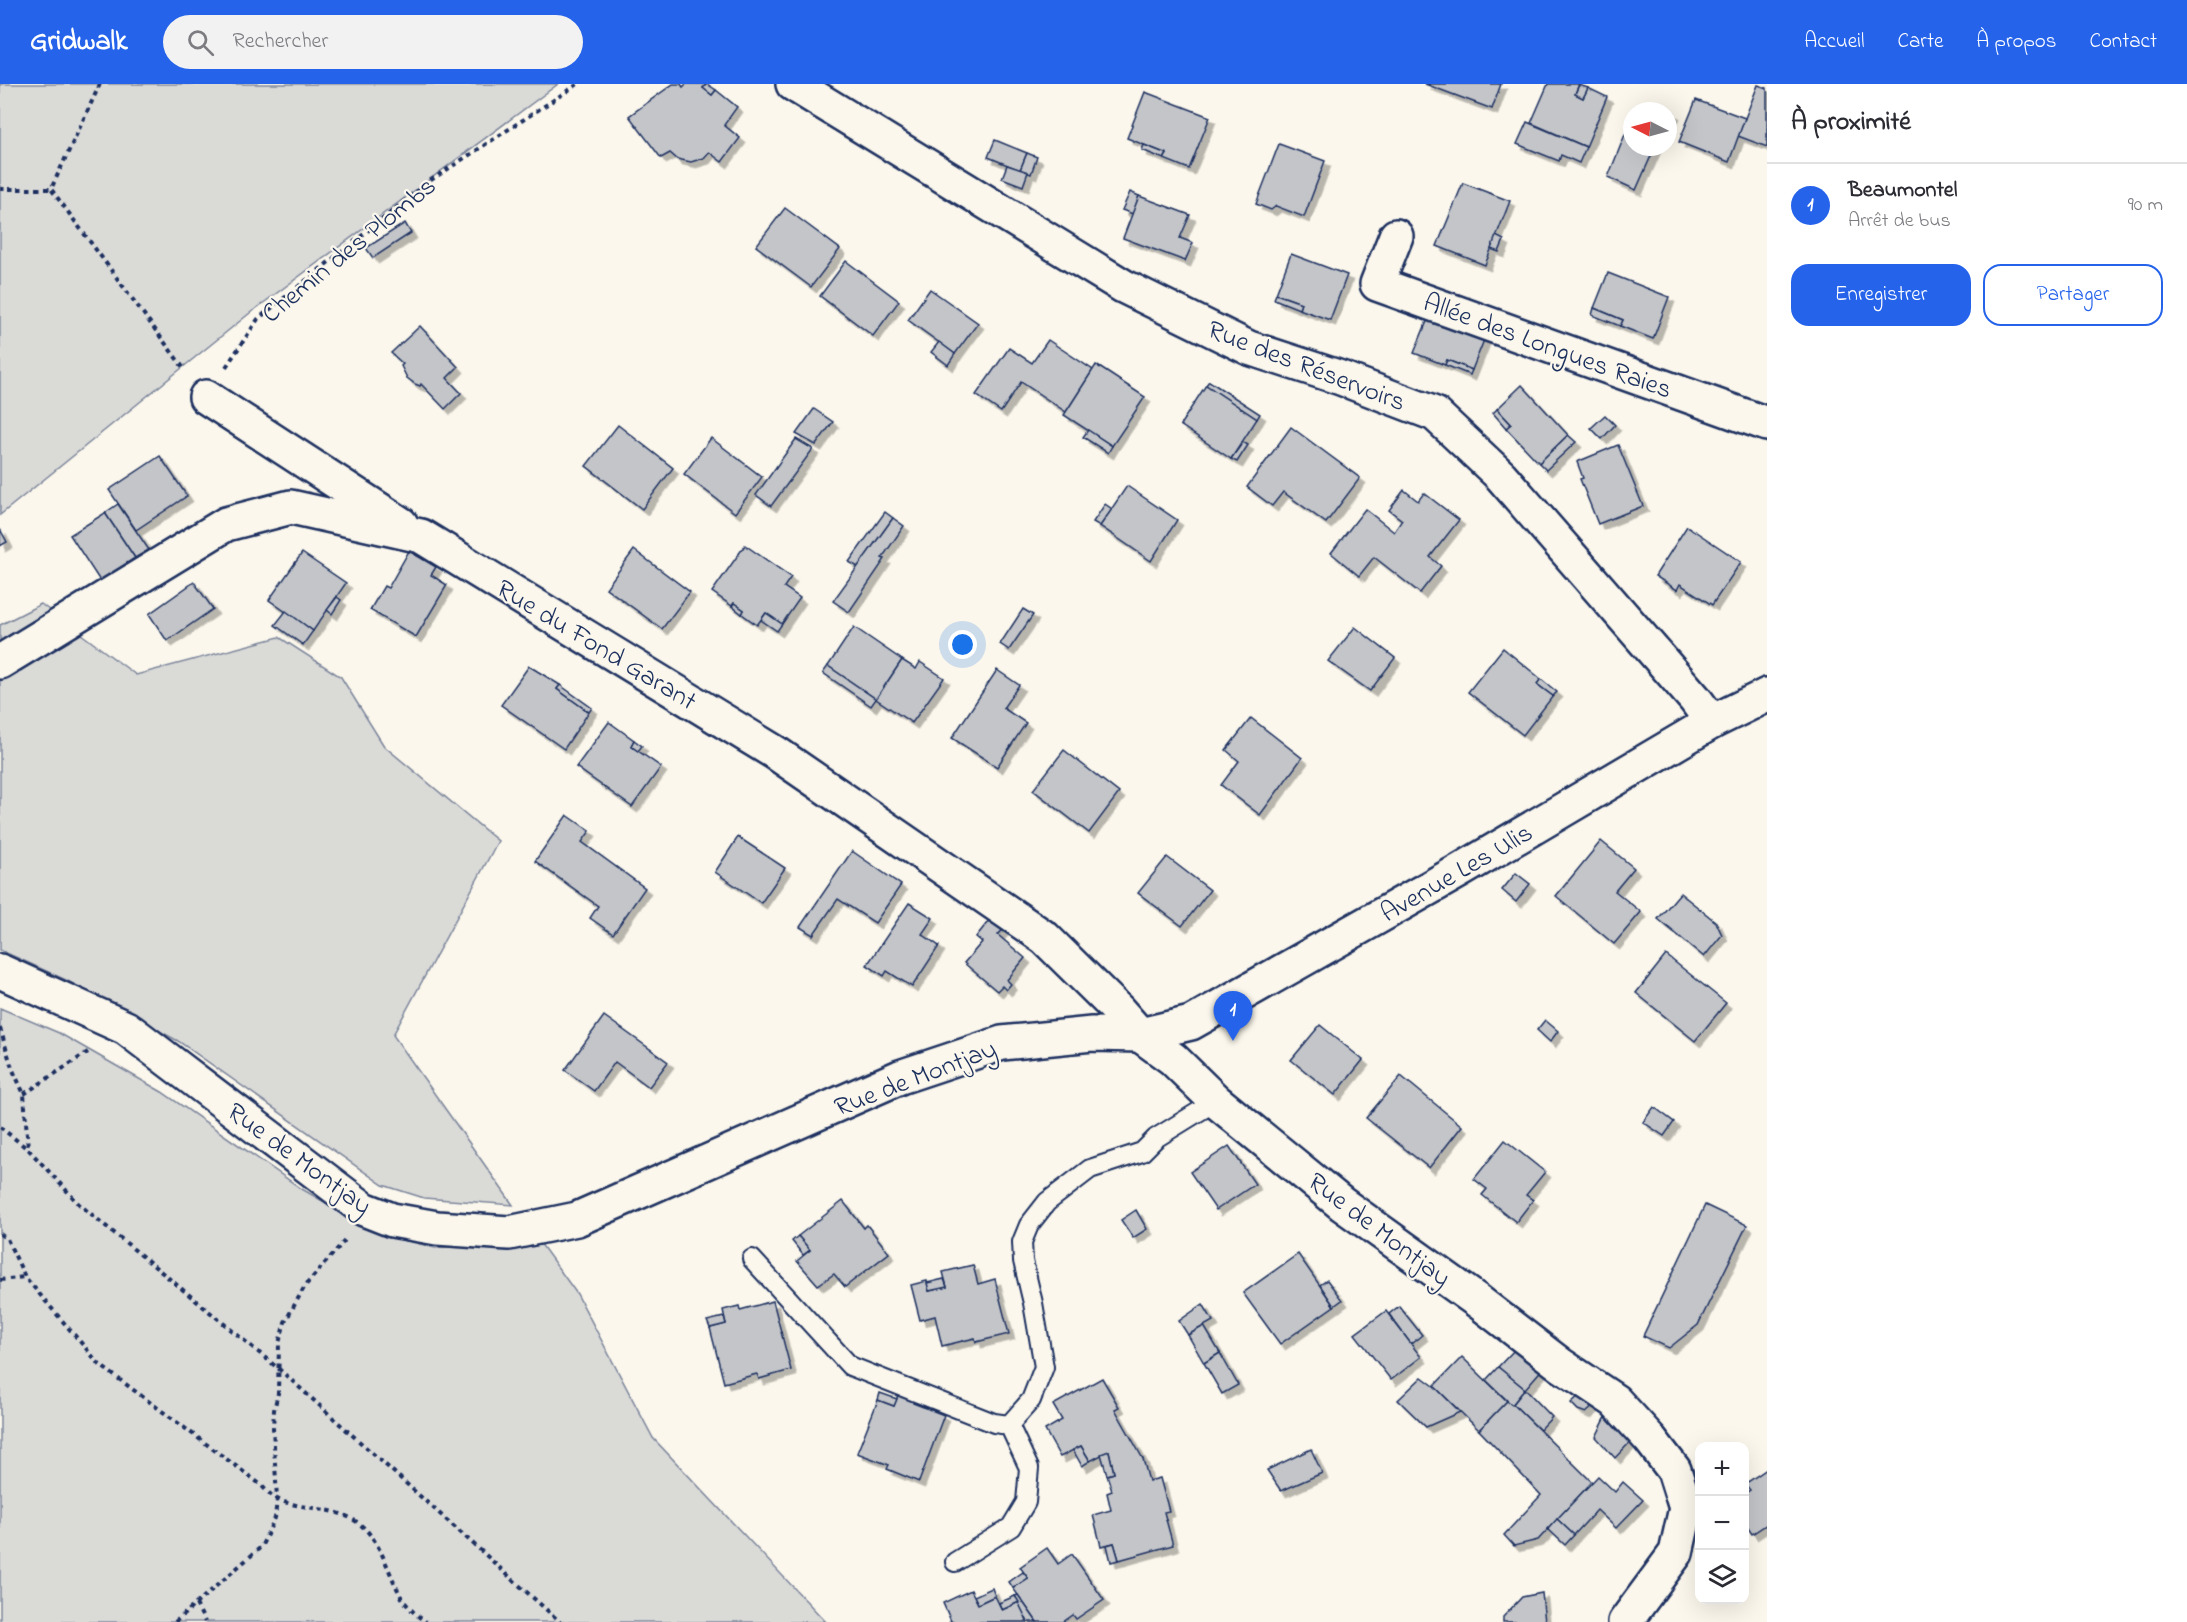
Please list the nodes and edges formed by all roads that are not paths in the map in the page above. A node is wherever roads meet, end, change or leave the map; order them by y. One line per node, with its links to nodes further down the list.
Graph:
1 (793, 84): 8 (street, Rue des Réservoirs)
2 (1396, 236): 4 (street, Allée des Longues Raies)
3 (206, 397): 5 (street)
4 (1767, 424)
5 (421, 536): 6 (street, Rue du Fond Garant); 10 (street, Rue du Fond Garant)
6 (0, 662)
7 (1767, 695): 8 (street, Avenue Les Ulis)
8 (1712, 722): 10 (street, Avenue Les Ulis)
9 (0, 971): 10 (street, Rue de Montjay)
10 (1140, 1035): 11 (street, Rue de Montjay)
11 (1216, 1101): 13 (lane); 15 (street, Rue de Montjay)
12 (752, 1259): 13 (lane)
13 (1009, 1425): 14 (lane)
14 (955, 1562)
15 (1625, 1622)

